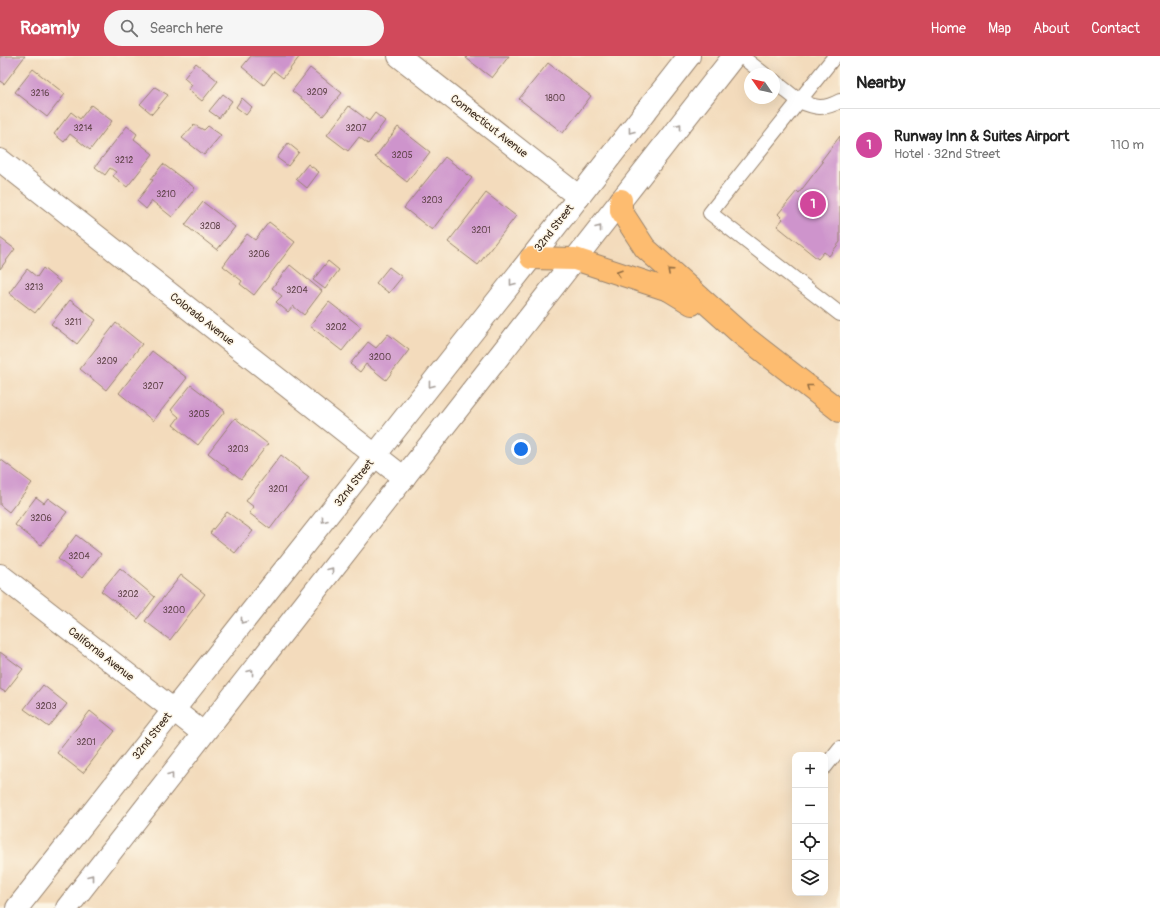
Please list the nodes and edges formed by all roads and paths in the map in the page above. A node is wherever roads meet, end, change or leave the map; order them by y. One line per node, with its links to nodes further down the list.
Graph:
1 (399, 56): 11 (street, Connecticut Avenue)
2 (689, 56): 11 (street, 32nd Street, one-way to 11)
3 (734, 56): 12 (street, one-way to 3)
4 (741, 56): 6 (lane)
5 (835, 56): 8 (lane)
6 (756, 68)
7 (780, 86): 8 (lane)
8 (799, 101): 9 (lane); 15 (lane)
9 (840, 101)
10 (0, 160): 18 (street, Colorado Avenue)
11 (579, 197): 13 (street, 32nd Street)
12 (621, 200): 14 (street, one-way to 12); 16 (highway, one-way to 12)
13 (531, 258): 14 (highway); 18 (street, 32nd Street, one-way to 18)
14 (575, 259): 16 (highway, one-way to 14); 19 (street)
15 (840, 314)
16 (741, 334): 17 (highway, one-way to 16)
17 (840, 411)
18 (375, 455): 19 (street, Colorado Avenue); 21 (street, 32nd Street, one-way to 21)
19 (404, 478): 22 (street, one-way to 19)
20 (0, 575): 21 (street, California Avenue)
21 (173, 710): 22 (street, California Avenue); 25 (street, 32nd Street)
22 (203, 733): 26 (street, one-way to 22)
23 (840, 748): 24 (lane)
24 (828, 763)
25 (16, 908)
26 (67, 908)

